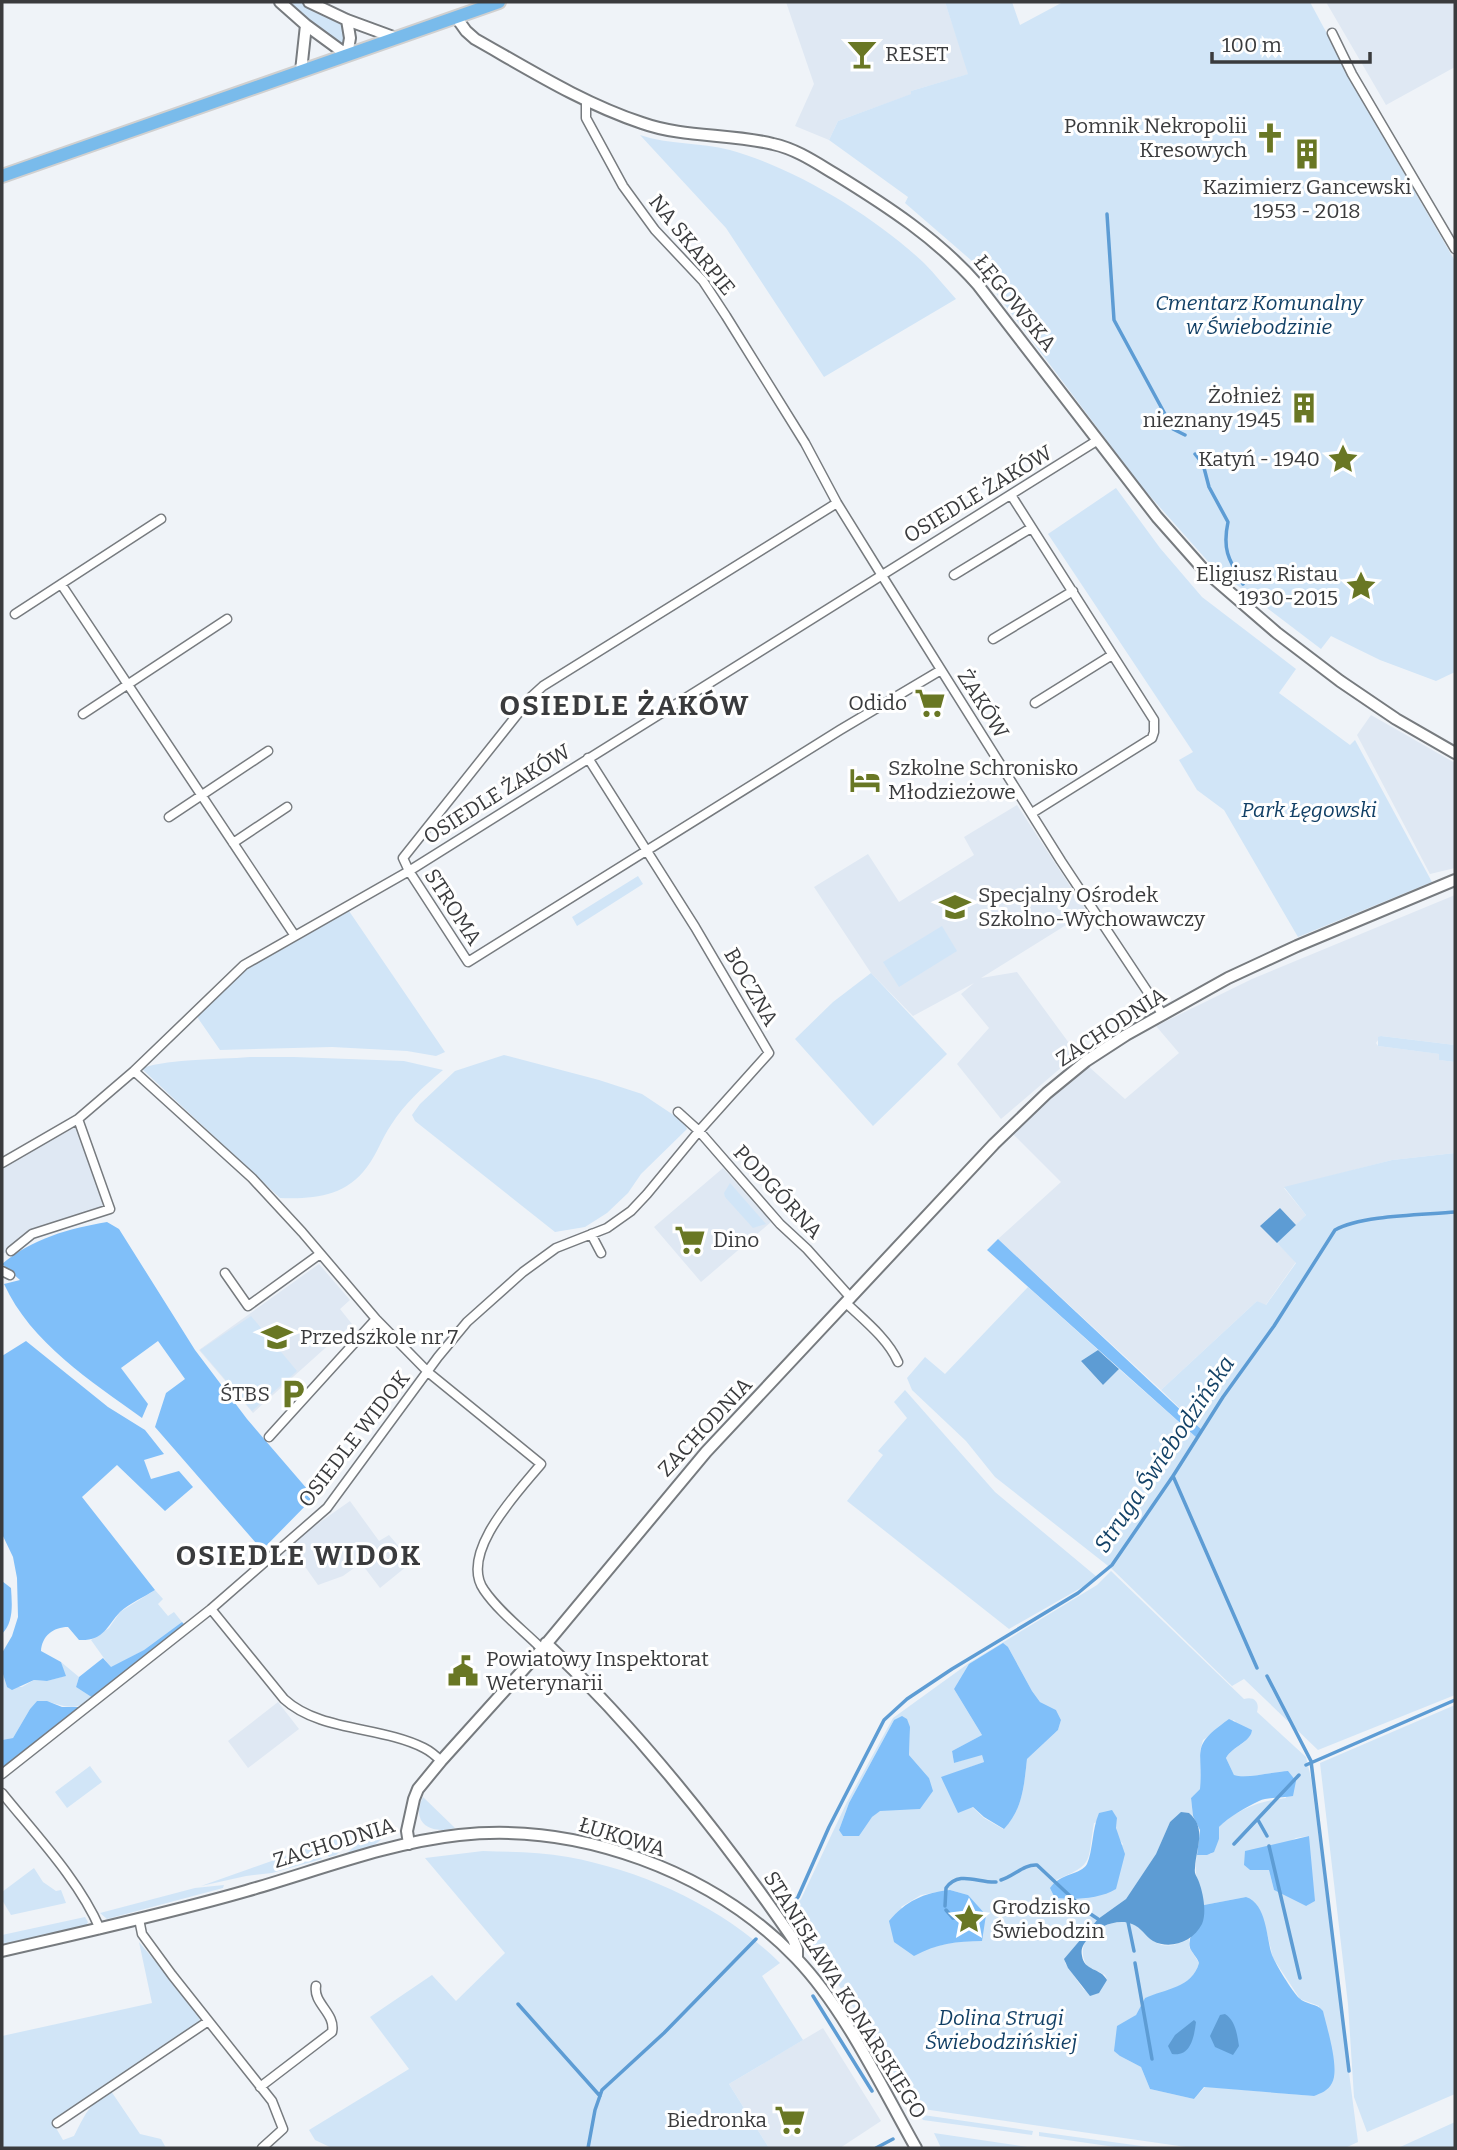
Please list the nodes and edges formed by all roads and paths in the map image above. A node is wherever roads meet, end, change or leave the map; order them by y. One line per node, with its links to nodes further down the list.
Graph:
1 (280, 2): 6 (street)
2 (309, 2): 5 (street)
3 (499, 2): 4 (main road)
4 (456, 17): 8 (main road); 11 (street, ŁĘGOWSKA)
5 (347, 20): 8 (street); 9 (street)
6 (306, 25): 9 (street); 10 (street)
7 (1332, 33): 13 (street)
8 (396, 38): 9 (main road)
9 (347, 55): 10 (main road)
10 (301, 71): 12 (main road)
11 (586, 101): 14 (street, ŁĘGOWSKA); 15 (street, NA SKARPIE)
12 (2, 176)
13 (1455, 249)
14 (1098, 440): 16 (street, OSIEDLE ŻAKÓW); 33 (street, ŁĘGOWSKA)
15 (805, 443): 17 (street, ŻAKÓW)
16 (1011, 495): 19 (street); 20 (street, OSIEDLE ŻAKÓW)
17 (837, 503): 20 (street, ŻAKÓW); 41 (street, OSIEDLE ŻAKÓW)
18 (161, 519): 22 (street)
19 (1031, 528): 21 (street); 23 (street)
20 (881, 574): 28 (street, ŻAKÓW); 34 (street, OSIEDLE ŻAKÓW)
21 (954, 575)
22 (61, 584): 24 (street); 29 (street)
23 (1073, 591): 26 (street); 27 (street)
24 (16, 614)
25 (227, 619): 29 (street)
26 (993, 639)
27 (1112, 655): 30 (street); 37 (street)
28 (941, 670): 37 (street, ŻAKÓW); 40 (street)
29 (128, 684): 31 (street); 35 (street)
30 (1035, 703)
31 (83, 714)
32 (268, 751): 35 (street)
33 (1455, 753)
34 (588, 758): 40 (street); 41 (street, OSIEDLE ŻAKÓW)
35 (201, 795): 38 (street); 39 (street)
36 (287, 807): 39 (street)
37 (1032, 813): 44 (street, ŻAKÓW)
38 (169, 817)
39 (233, 843): 43 (street)
40 (647, 851): 41 (street, STROMA); 48 (street, BOCZNA)
41 (409, 870): 43 (street)
42 (1455, 880): 44 (street, ZACHODNIA)
43 (295, 936): 45 (street)
44 (1163, 1015): 55 (street, ZACHODNIA)
45 (134, 1071): 47 (street); 53 (street)
46 (678, 1112): 48 (street, PODGÓRNA)
47 (78, 1119): 49 (street); 51 (street)
48 (699, 1130): 50 (street, OSIEDLE WIDOK); 55 (street, PODGÓRNA)
49 (2, 1163)
50 (592, 1234): 52 (street); 58 (street, OSIEDLE WIDOK)
51 (11, 1251)
52 (601, 1253)
53 (320, 1254): 54 (street); 56 (street)
54 (225, 1273)
55 (848, 1301): 57 (street, PODGÓRNA); 61 (street, ZACHODNIA)
56 (376, 1319): 58 (street); 59 (street)
57 (898, 1362)
58 (429, 1373): 60 (street, OSIEDLE WIDOK); 61 (street, OSIEDLE WIDOK)
59 (268, 1437)
60 (211, 1609): 62 (street); 63 (street, OSIEDLE WIDOK)
61 (544, 1646): 62 (street, ZACHODNIA); 69 (street, STANISŁAWA KONARSKIEGO)
62 (442, 1761): 65 (street, ZACHODNIA)
63 (2, 1774)
64 (2, 1793): 67 (street)
65 (409, 1844): 66 (street, ZACHODNIA); 69 (street, ŁUKOWA)
66 (138, 1919): 67 (street, ZACHODNIA); 71 (street)
67 (100, 1928): 68 (street, ZACHODNIA)
68 (2, 1951)
69 (797, 1959): 75 (street, STANISŁAWA KONARSKIEGO)
70 (316, 1986): 72 (street)
71 (207, 2022): 72 (street); 73 (street)
72 (260, 2087): 74 (street)
73 (57, 2123)
74 (262, 2148)
75 (916, 2148)

